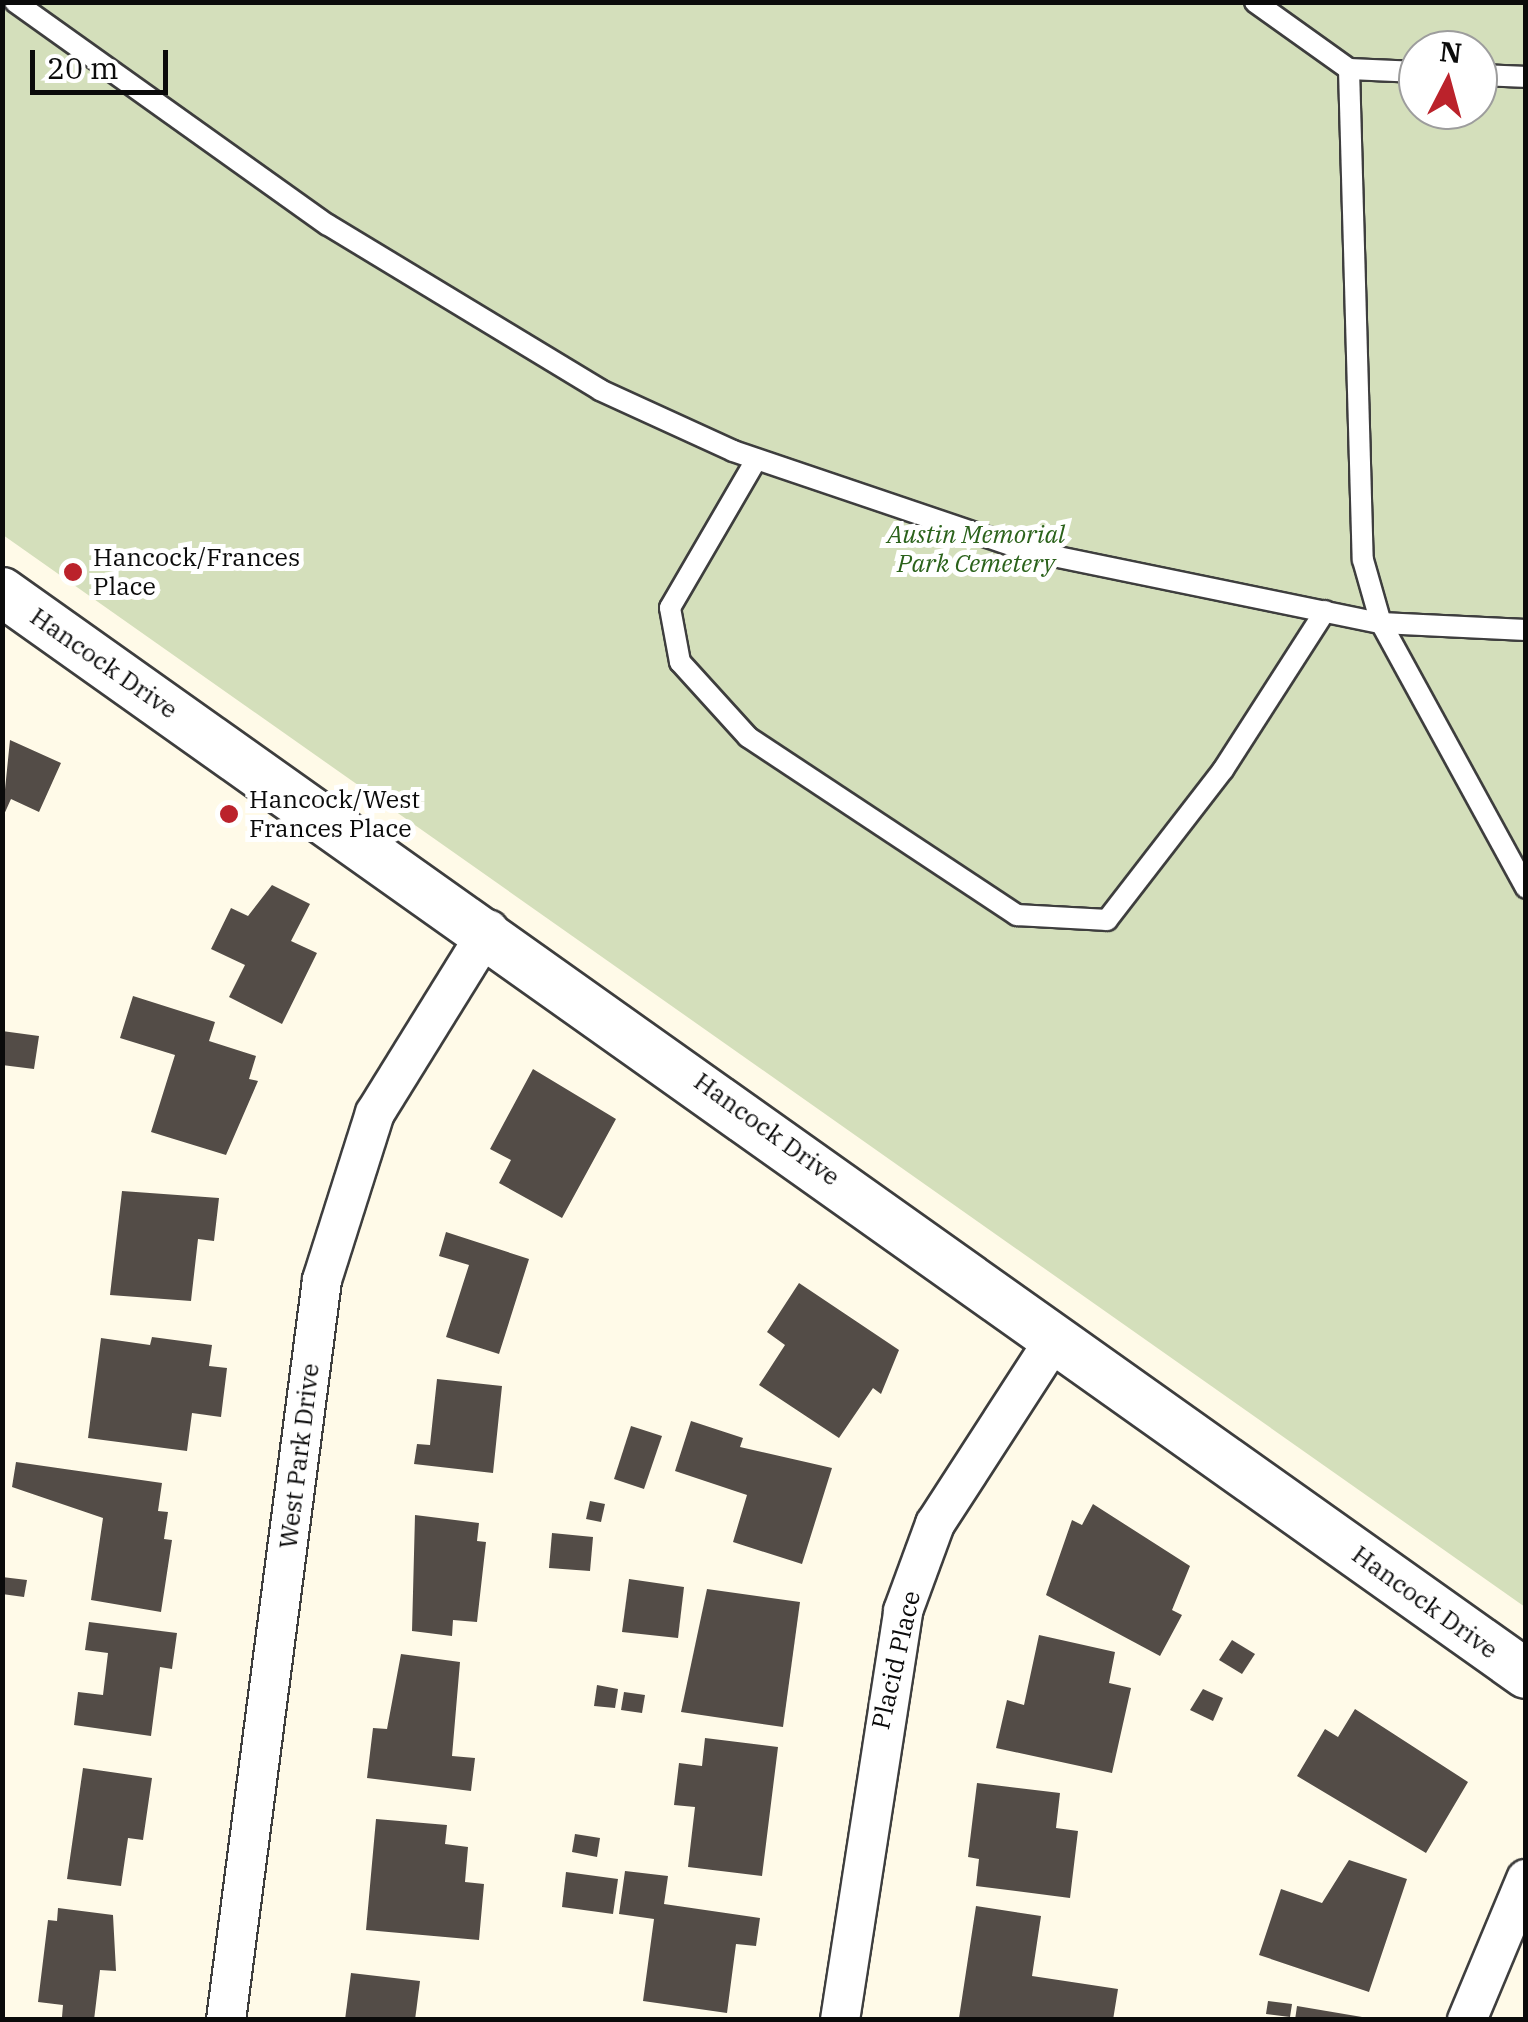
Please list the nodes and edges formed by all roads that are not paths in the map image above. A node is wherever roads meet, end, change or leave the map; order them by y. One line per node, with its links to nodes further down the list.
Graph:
1 (16, 2): 7 (lane)
2 (1256, 2): 3 (lane)
3 (1349, 69): 4 (lane); 10 (lane)
4 (1398, 71)
5 (1498, 76): 6 (lane)
6 (1526, 77)
7 (756, 460): 9 (lane); 9 (lane)
8 (2, 592): 13 (street, Hancock Drive)
9 (1325, 611): 10 (lane)
10 (1381, 623): 11 (lane); 12 (lane)
11 (1526, 630)
12 (1526, 888)
13 (489, 929): 14 (street, Hancock Drive); 17 (street, West Park Drive)
14 (1056, 1337): 15 (street, Hancock Drive); 18 (street, Placid Place)
15 (1526, 1674)
16 (1526, 1879): 19 (street)
17 (226, 2020)
18 (840, 2020)
19 (1467, 2020)

